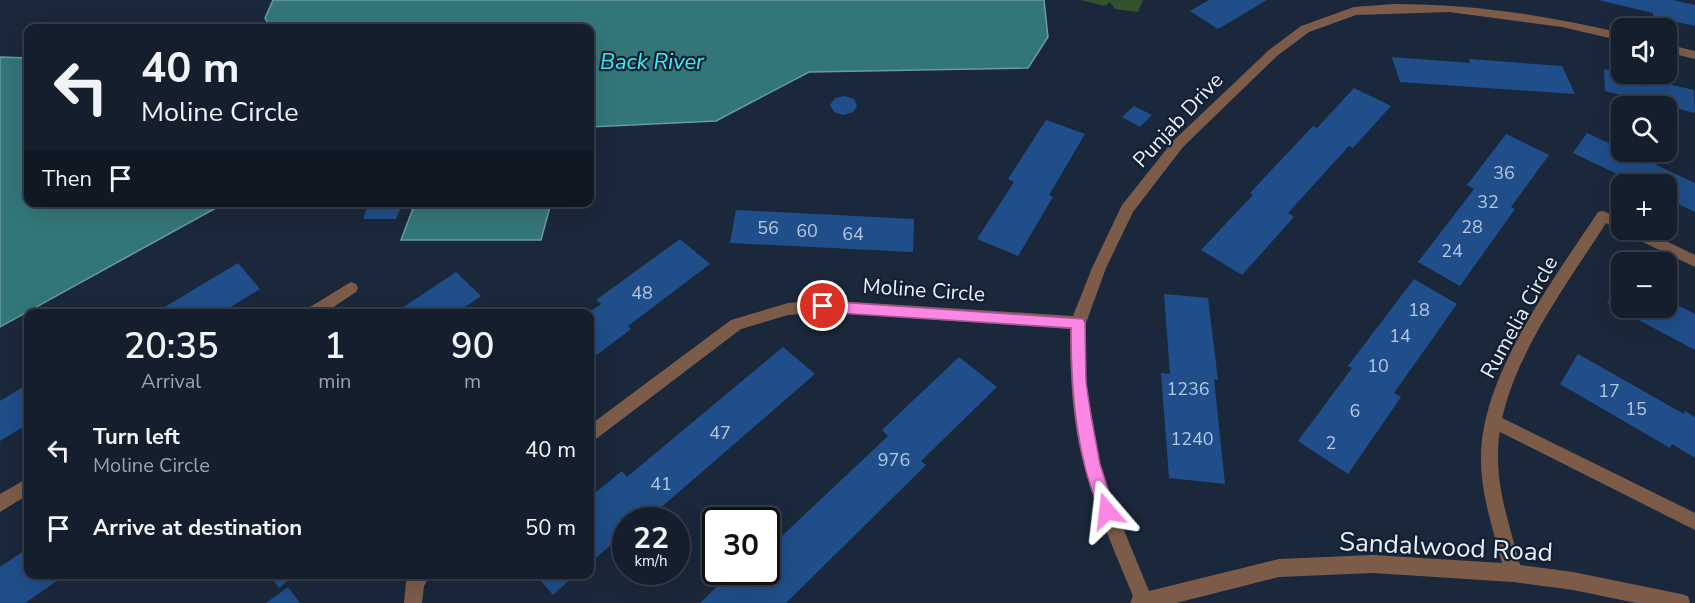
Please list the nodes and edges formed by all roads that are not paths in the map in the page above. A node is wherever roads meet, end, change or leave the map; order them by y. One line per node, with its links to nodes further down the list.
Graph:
1 (1611, 35): 9 (street, Punjab Drive)
2 (1677, 51): 3 (street)
3 (1695, 55)
4 (1611, 220): 10 (street, Rumelia Circle)
5 (1652, 240): 6 (street)
6 (1695, 261)
7 (351, 288): 8 (street)
8 (318, 309)
9 (1078, 323): 11 (street, Moline Circle); 17 (street, Punjab Drive)
10 (1494, 421): 14 (street); 15 (street, Rumelia Circle)
11 (594, 431)
12 (24, 489): 13 (street)
13 (0, 504)
14 (1695, 522)
15 (1513, 573): 17 (street, Sandalwood Road); 19 (street, Sandalwood Road)
16 (418, 579): 18 (street)
17 (1141, 602)
18 (413, 603)
19 (1681, 603)

